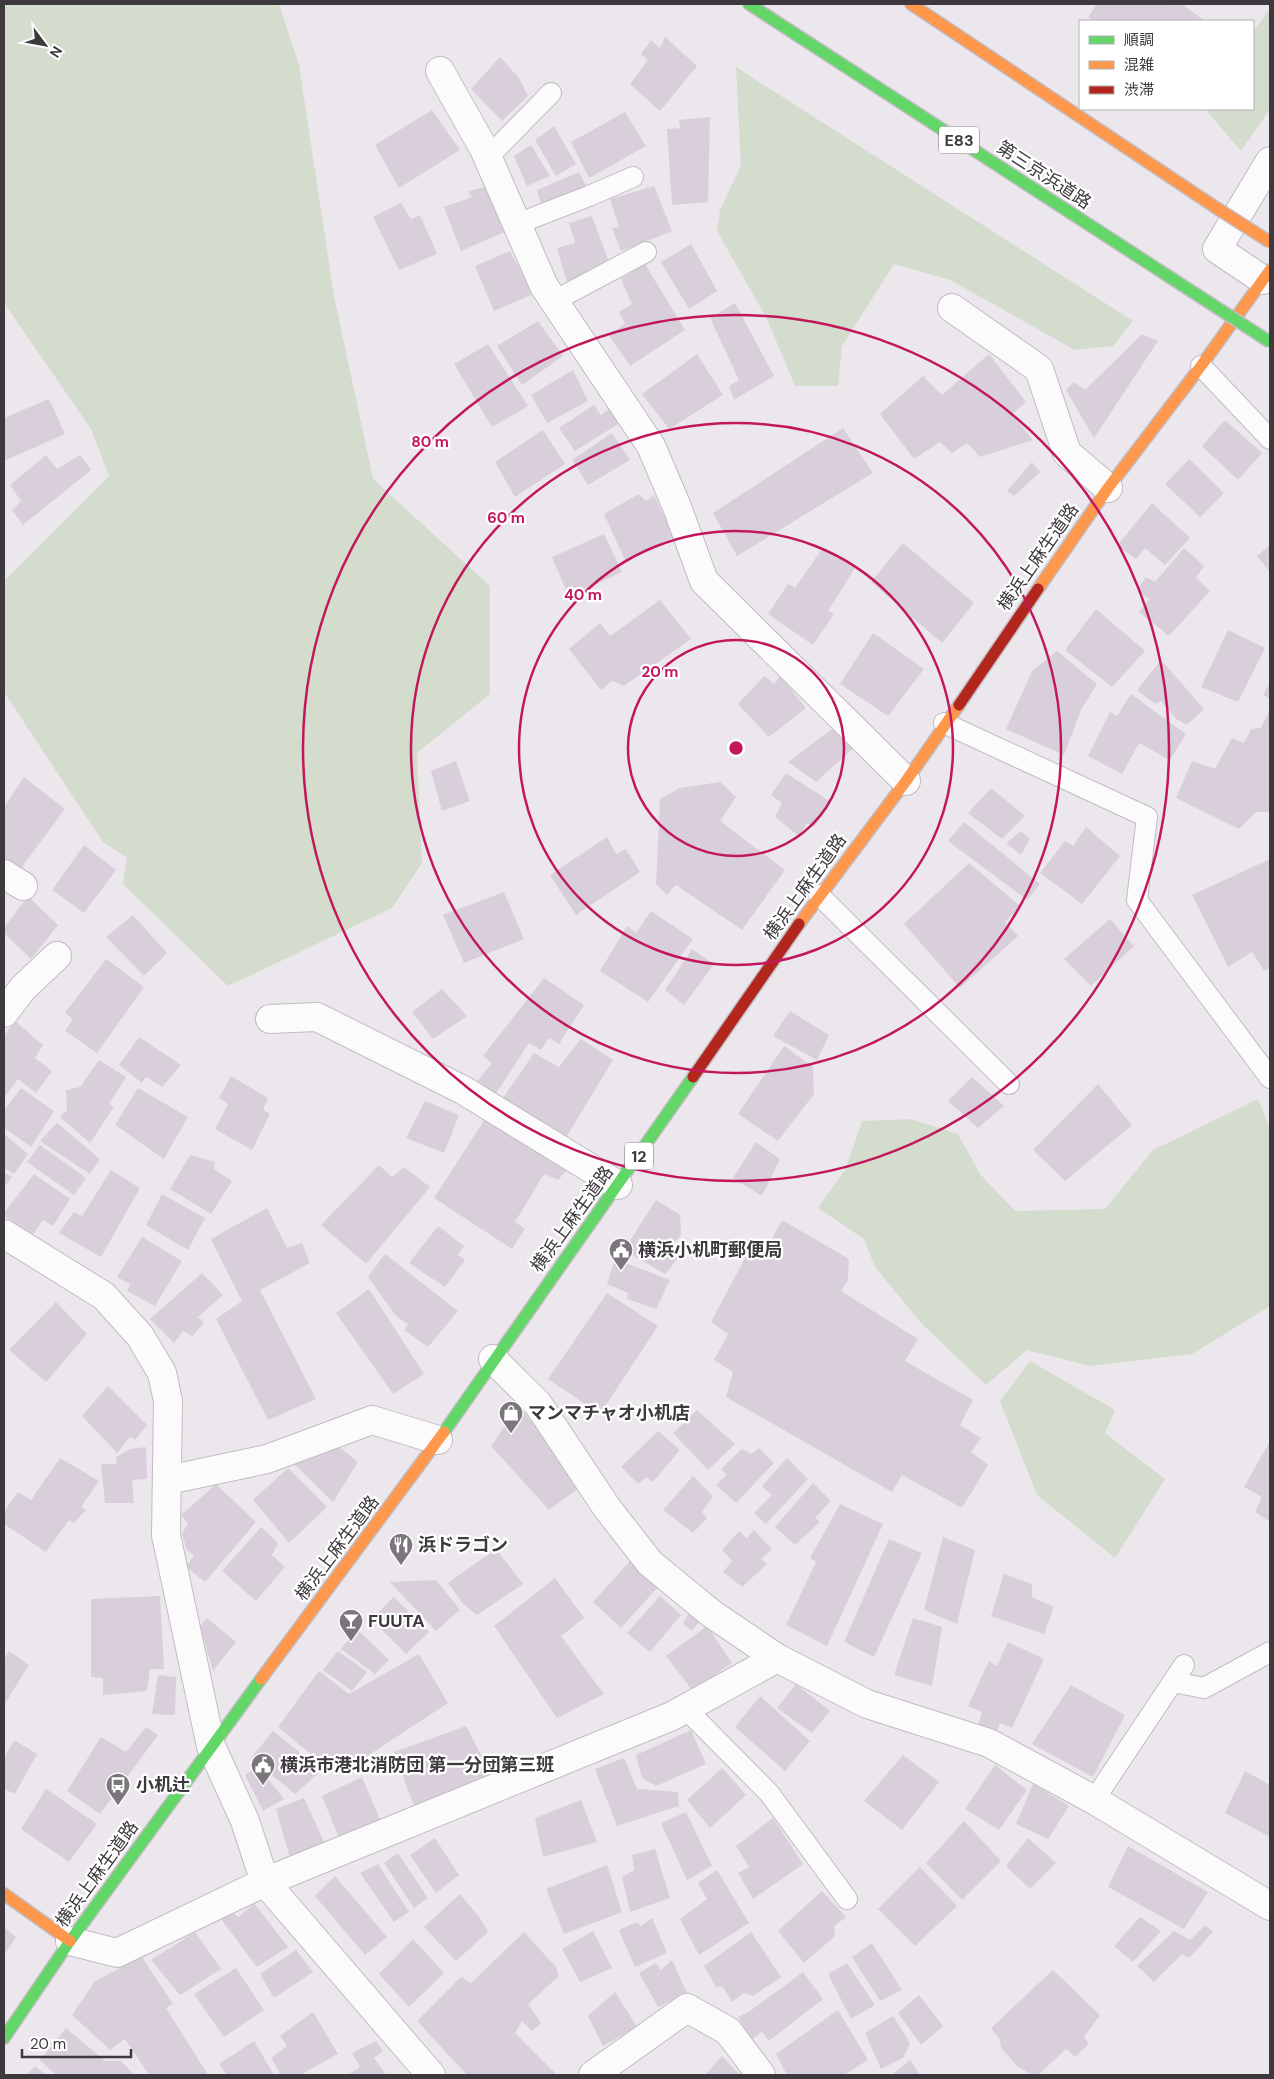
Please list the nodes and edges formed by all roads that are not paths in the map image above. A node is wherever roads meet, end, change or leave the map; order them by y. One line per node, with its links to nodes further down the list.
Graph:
1 (749, 4): 14 (main road, 第三京浜道路 / E83, bridge)
2 (911, 4): 9 (main road, bridge)
3 (440, 71): 5 (street)
4 (551, 93): 5 (lane)
5 (488, 157): 8 (street)
6 (1270, 161): 11 (street)
7 (633, 177): 8 (lane)
8 (517, 224): 12 (street)
9 (1270, 242)
10 (646, 252): 12 (lane)
11 (1267, 275): 15 (main road, 横浜上麻生道路 / 12)
12 (554, 301): 19 (street)
13 (952, 308): 17 (street)
14 (1270, 342)
15 (1201, 366): 16 (lane); 17 (main road, 横浜上麻生道路 / 12)
16 (1270, 439)
17 (1108, 488): 18 (main road, 横浜上麻生道路 / 12)
18 (944, 723): 19 (main road, 横浜上麻生道路 / 12); 24 (lane)
19 (906, 781): 20 (main road, 横浜上麻生道路 / 12)
20 (819, 895): 25 (lane); 26 (main road, 横浜上麻生道路 / 12)
21 (57, 956): 22 (street)
22 (4, 1013)
23 (270, 1019): 26 (street)
24 (1270, 1078)
25 (1009, 1084)
26 (618, 1185): 28 (main road, 横浜上麻生道路 / 12)
27 (4, 1234): 30 (street)
28 (492, 1359): 29 (main road, 横浜上麻生道路 / 12); 32 (street)
29 (438, 1440): 30 (street); 34 (main road, 横浜上麻生道路 / 12)
30 (168, 1480): 34 (street)
31 (1270, 1652): 35 (lane)
32 (777, 1658): 33 (street); 35 (street)
33 (686, 1709): 36 (street); 38 (lane)
34 (211, 1746): 36 (street); 40 (main road, 横浜上麻生道路 / 12)
35 (1094, 1800): 39 (street)
36 (265, 1882): 40 (street); 42 (street)
37 (4, 1894): 40 (main road)
38 (847, 1899)
39 (1270, 1906)
40 (70, 1941): 41 (main road, 横浜上麻生道路 / 12)
41 (4, 2038)
42 (431, 2075)
43 (593, 2075): 44 (street)
44 (761, 2075)

